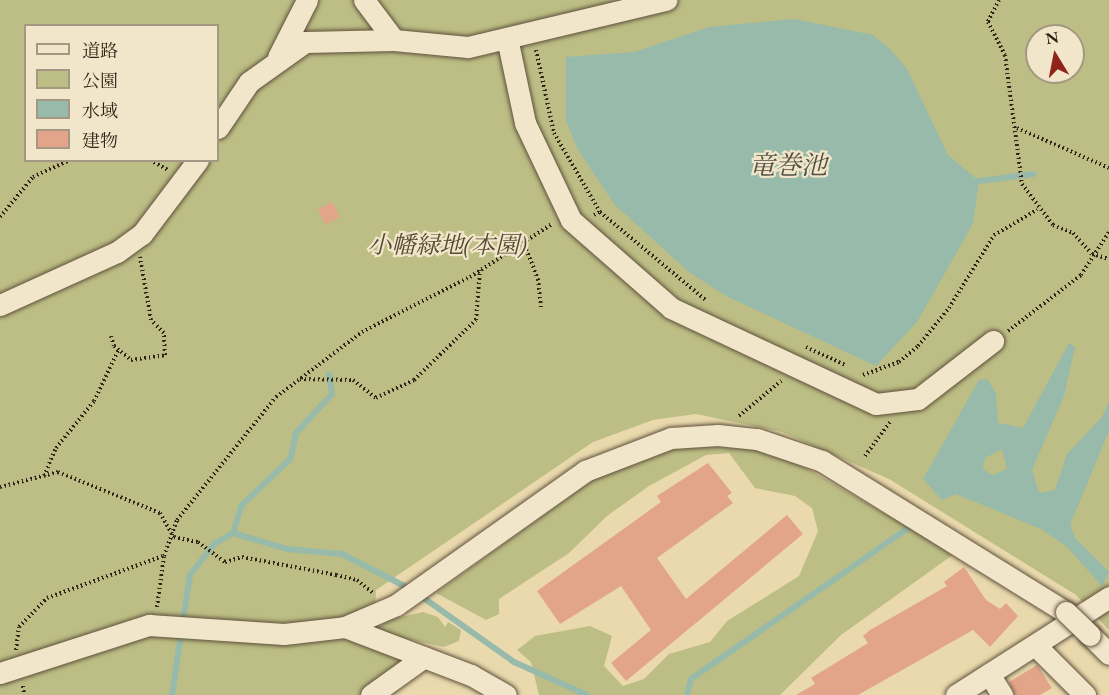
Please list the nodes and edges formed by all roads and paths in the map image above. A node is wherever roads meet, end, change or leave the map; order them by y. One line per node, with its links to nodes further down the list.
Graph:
1 (307, 0): 8 (street)
2 (364, 0): 7 (street)
3 (666, 0): 5 (street)
4 (999, 0): 10 (path)
5 (533, 32): 6 (street); 15 (path)
6 (507, 38): 7 (street); 17 (street)
7 (394, 40): 8 (street)
8 (278, 57): 9 (street)
9 (219, 127)
10 (1017, 128): 13 (path); 14 (path)
11 (65, 162): 16 (path)
12 (196, 162): 19 (street)
13 (1109, 168)
14 (1037, 210): 21 (path); 29 (path)
15 (600, 212): 17 (path); 25 (path)
16 (0, 217)
17 (572, 219): 23 (path); 31 (street)
18 (1109, 232): 21 (path)
19 (135, 239): 24 (street); 30 (path)
20 (523, 241): 26 (path)
21 (1092, 254): 22 (path); 28 (path)
22 (1109, 259)
23 (480, 269): 32 (path); 32 (path)
24 (0, 305)
25 (714, 306)
26 (542, 308)
27 (111, 336): 30 (path)
28 (993, 341): 33 (street)
29 (793, 344)
30 (119, 350): 36 (path)
31 (795, 370): 33 (street); 34 (path)
32 (299, 379): 38 (path)
33 (901, 403): 35 (path)
34 (736, 419)
35 (866, 456)
36 (45, 476): 37 (path); 38 (path)
37 (0, 487)
38 (171, 534): 39 (path); 40 (path)
39 (164, 556): 42 (path); 47 (path)
40 (376, 595)
41 (1109, 597): 44 (street)
42 (161, 618): 43 (street); 47 (street)
43 (345, 627): 45 (street, bridge); 46 (street)
44 (1035, 645): 48 (street); 54 (street)
45 (1109, 654)
46 (424, 657): 50 (street); 51 (street)
47 (6, 669): 49 (path)
48 (989, 674): 52 (street); 53 (street)
49 (24, 695)
50 (371, 695)
51 (506, 695)
52 (956, 695)
53 (1002, 695)
54 (1085, 695)

